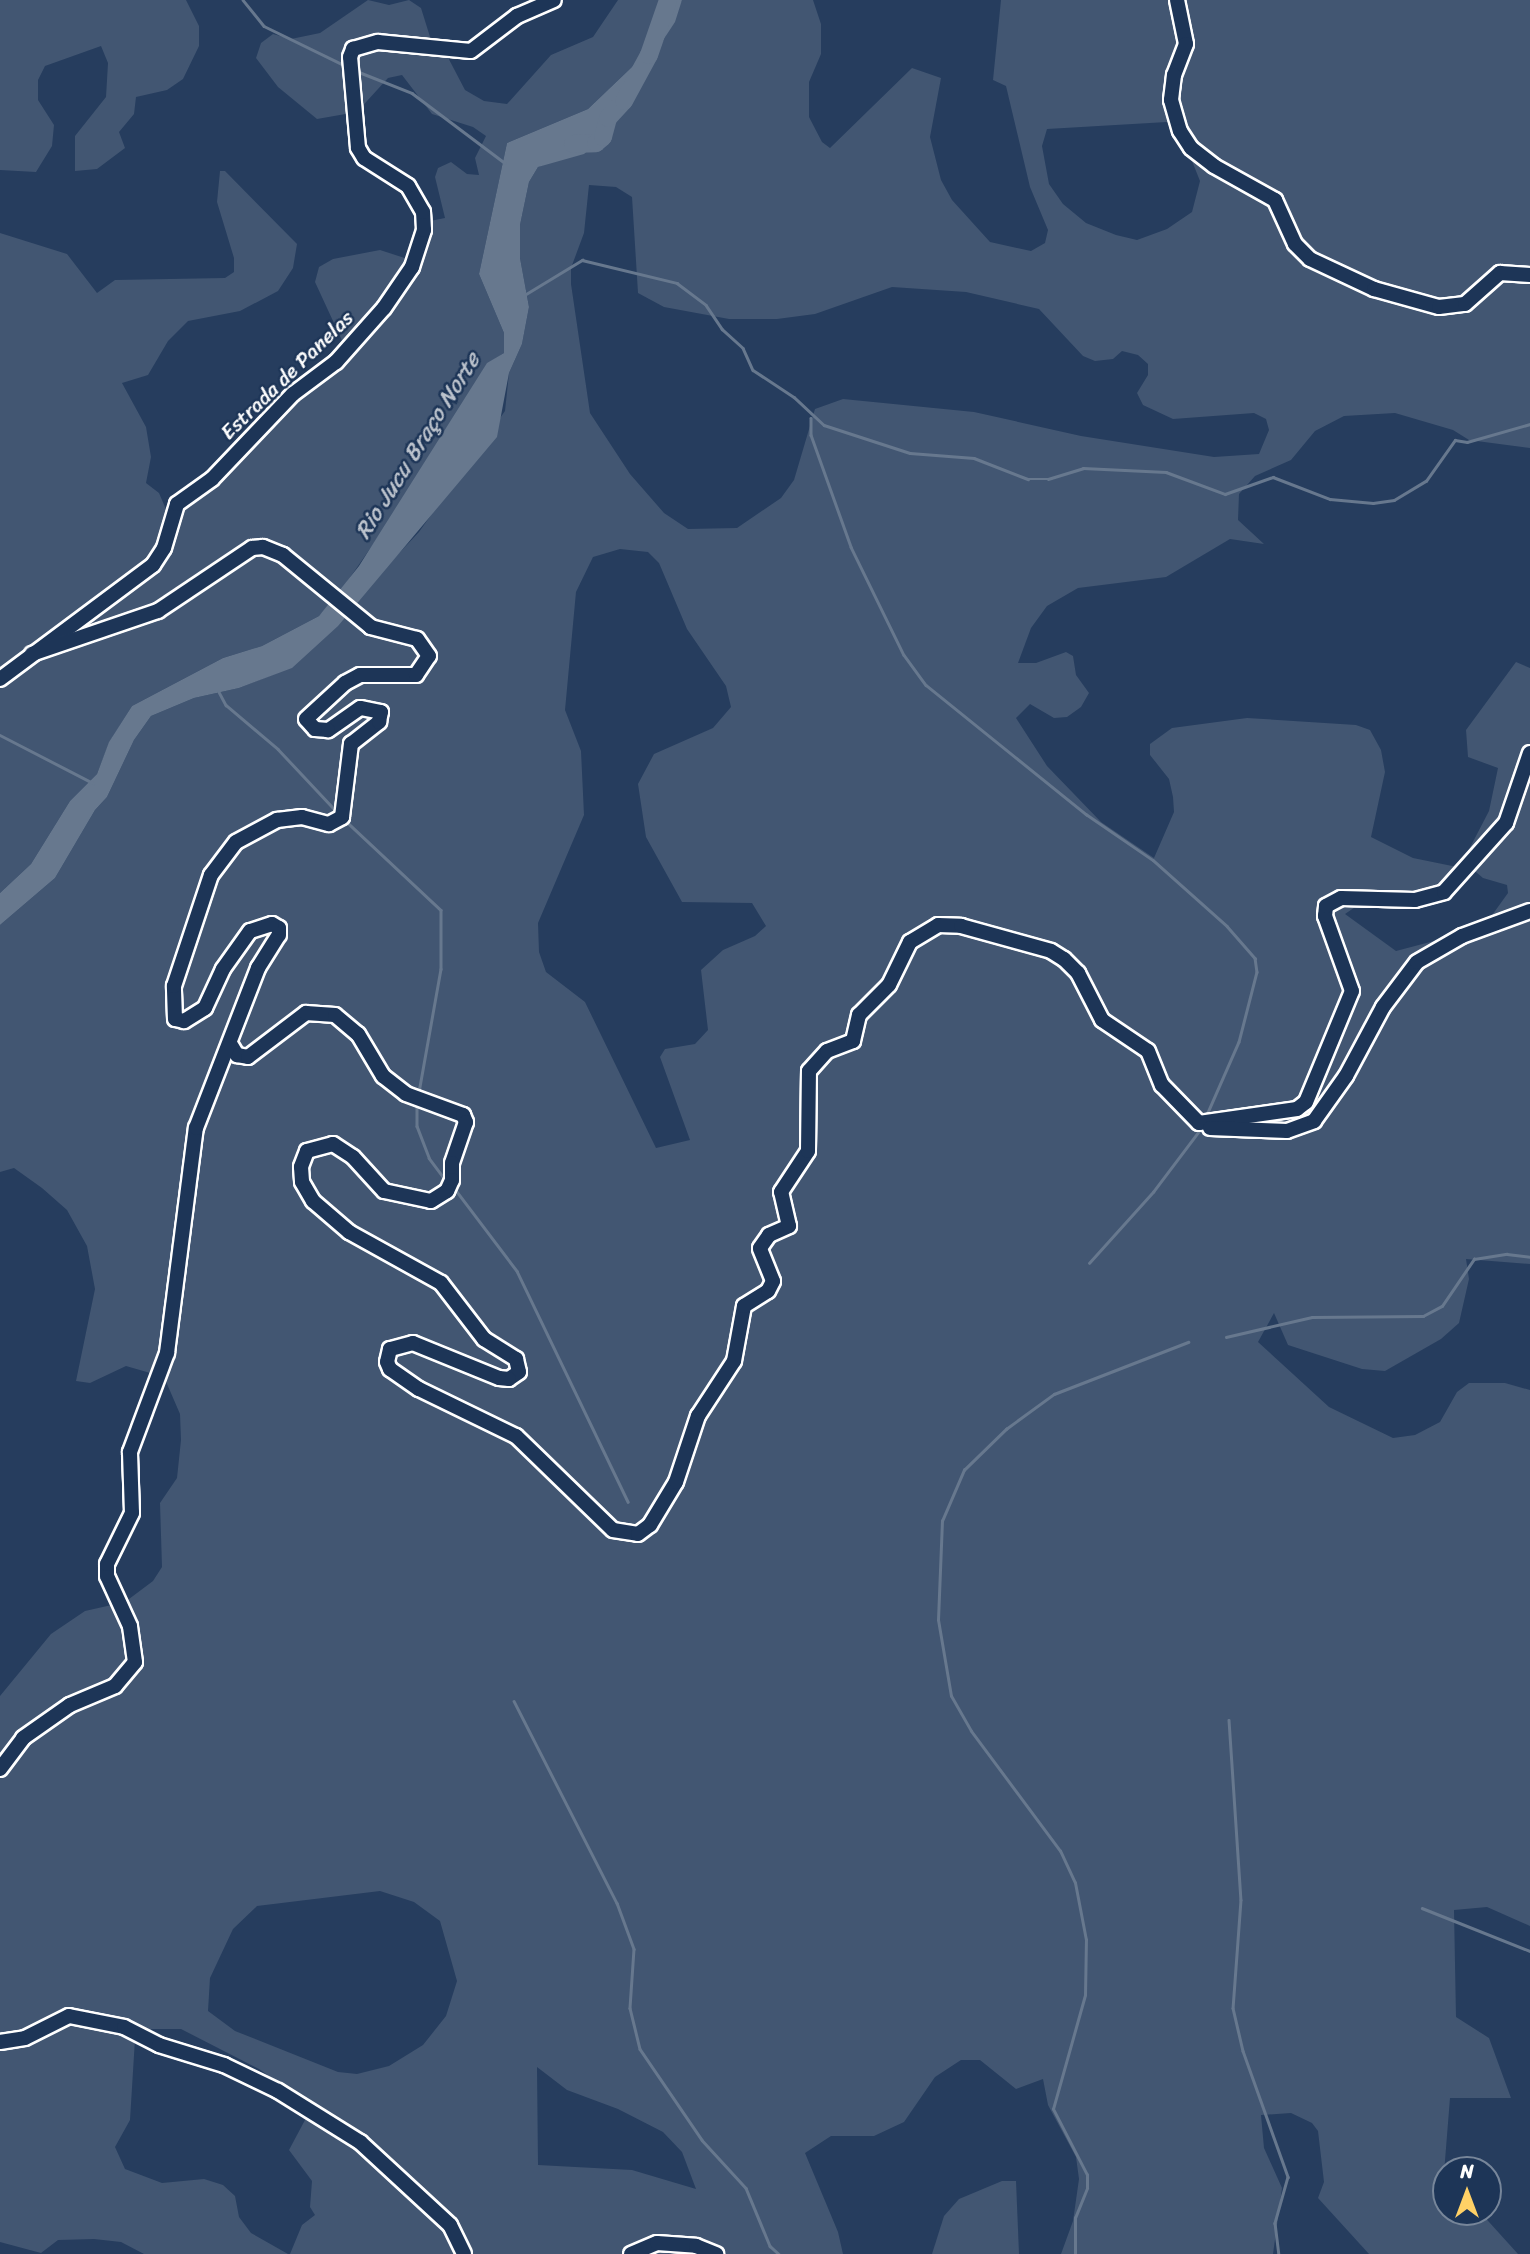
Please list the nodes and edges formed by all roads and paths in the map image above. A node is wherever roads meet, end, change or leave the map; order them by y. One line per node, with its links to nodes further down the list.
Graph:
1 (554, 0): 4 (street, Estrada de Panelas)
2 (1177, 0): 3 (street)
3 (1530, 275)
4 (32, 654): 5 (street, Estrada de Panelas); 8 (street)
5 (0, 679)
6 (1530, 753): 9 (street)
7 (1530, 911): 9 (street)
8 (231, 1045): 9 (street); 10 (street)
9 (1199, 1123)
10 (0, 1769)
11 (0, 2042): 12 (street)
12 (464, 2254)
13 (631, 2254): 14 (street)
14 (716, 2254)

